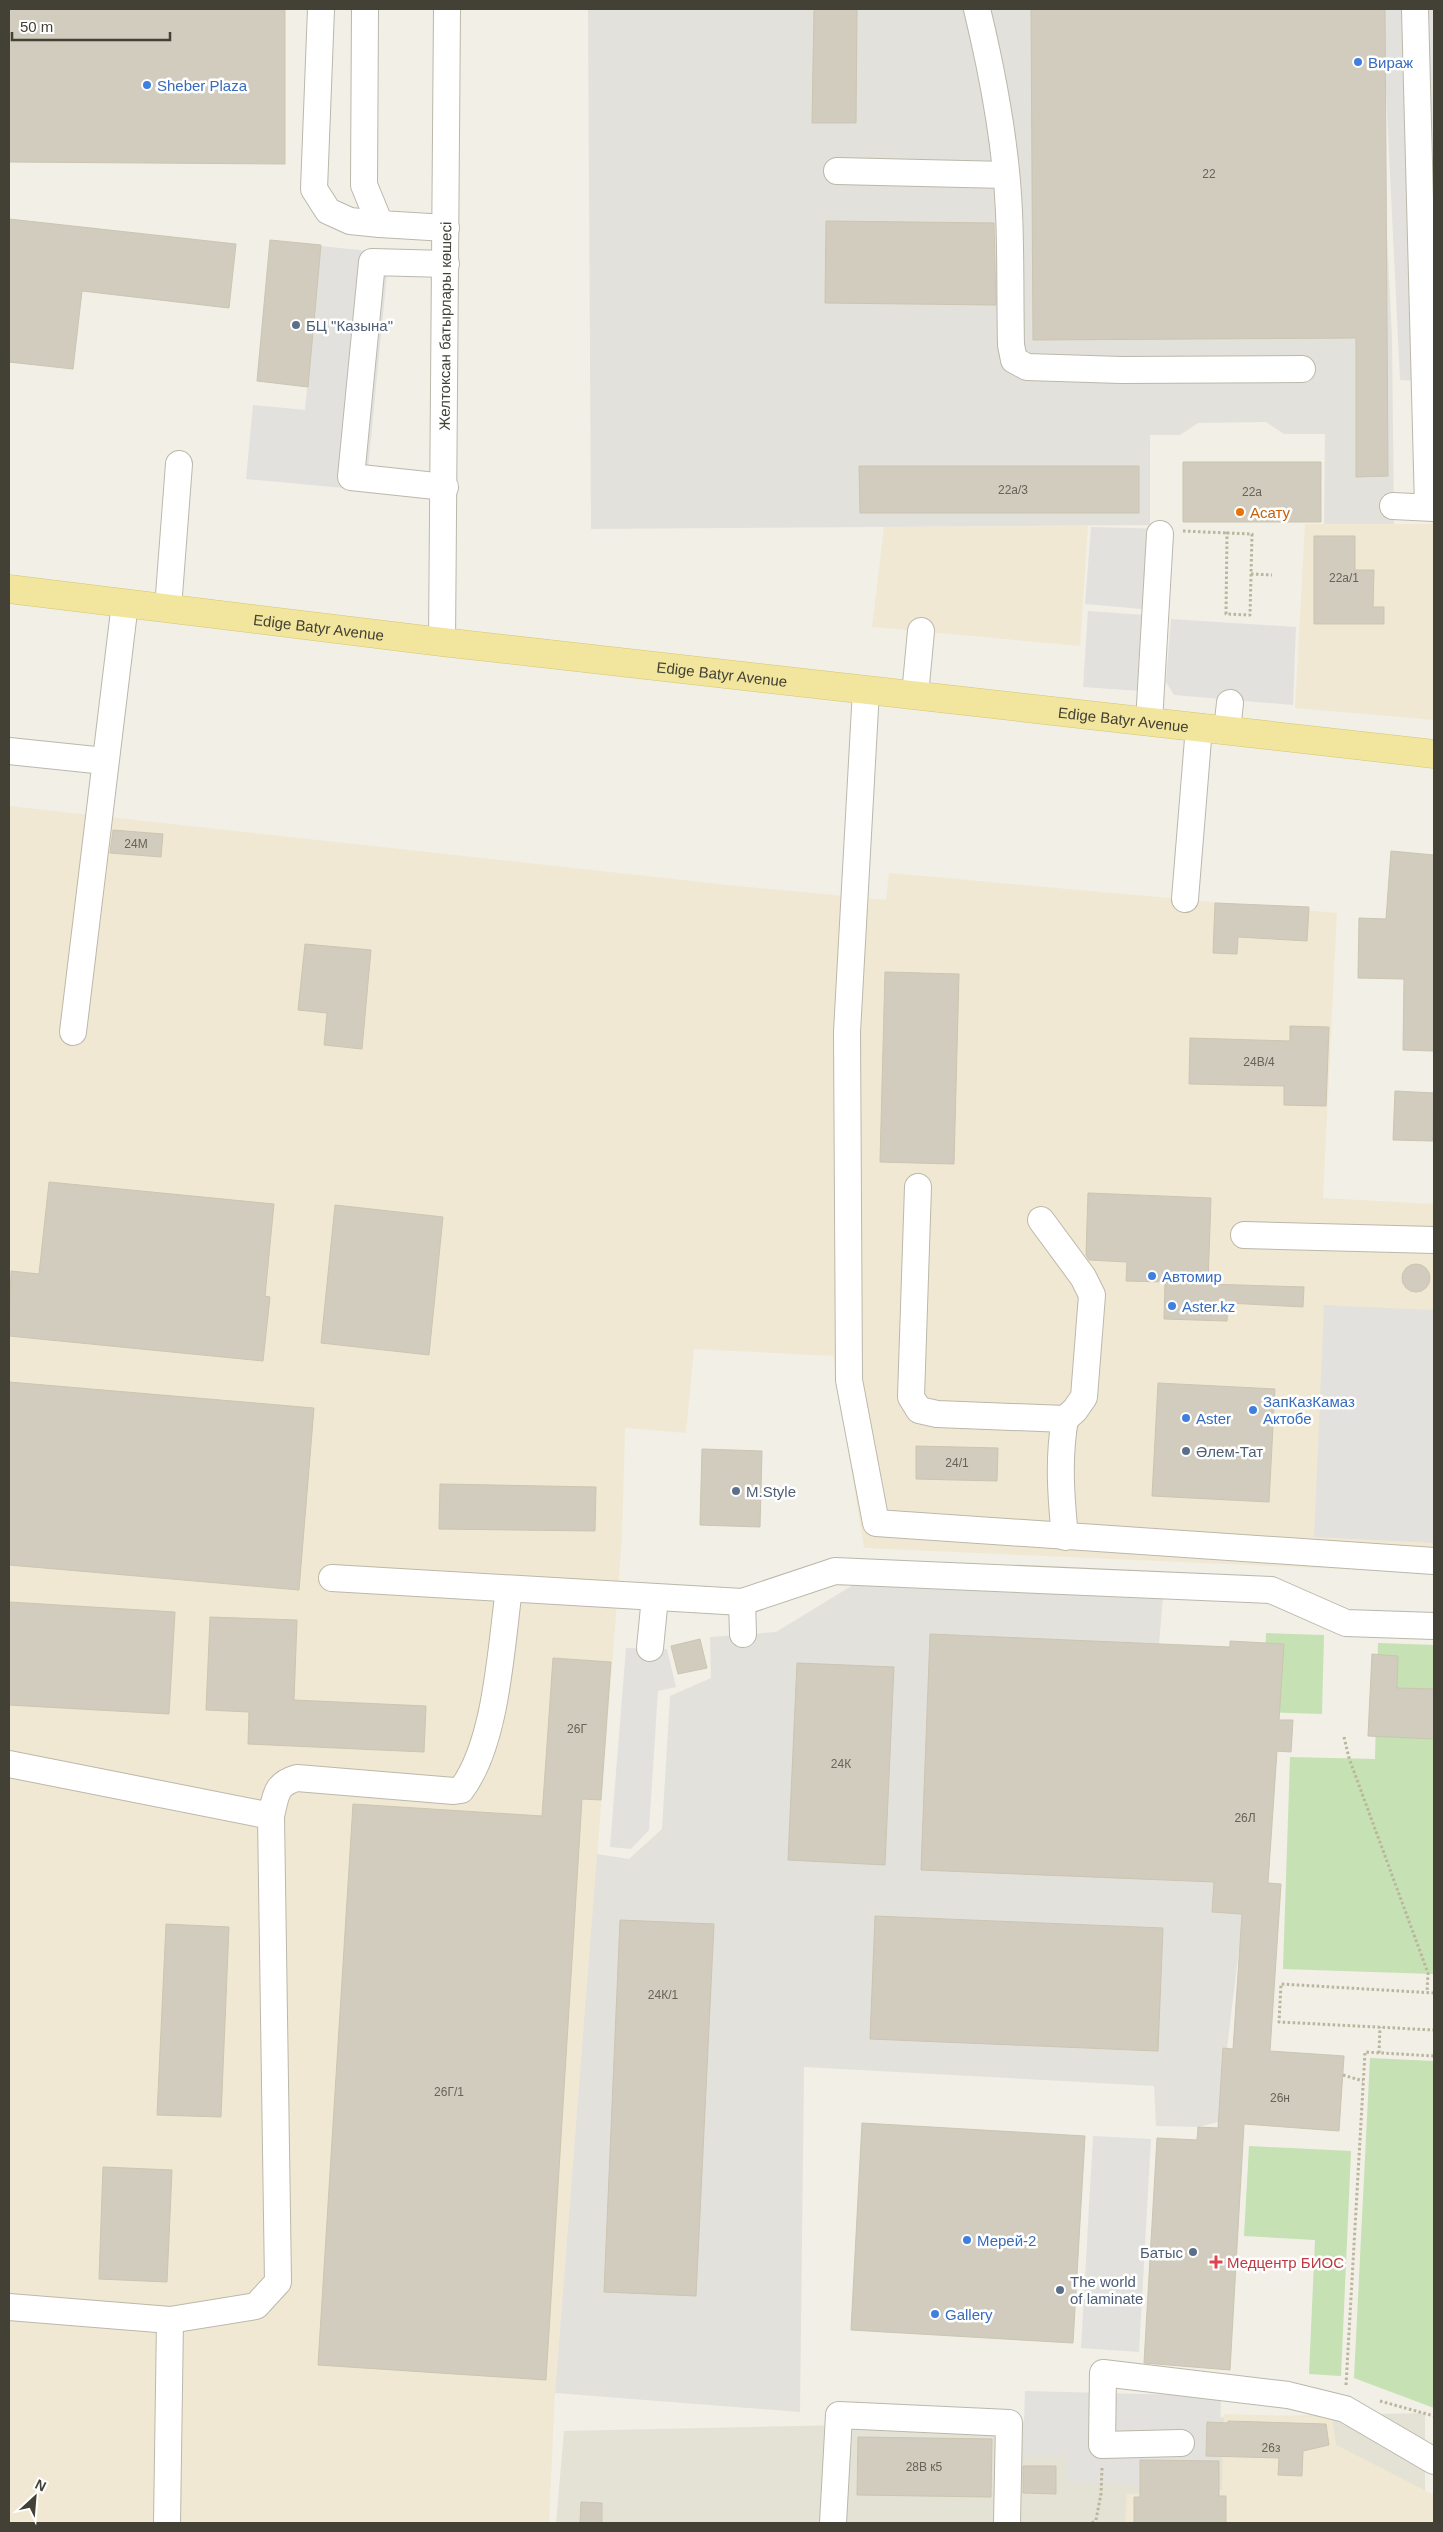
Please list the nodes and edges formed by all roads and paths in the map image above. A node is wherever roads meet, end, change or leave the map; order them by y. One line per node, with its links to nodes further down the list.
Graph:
1 (321, 9): 8 (street)
2 (364, 9): 8 (street)
3 (447, 9): 9 (street, Желтоксан батырлары көшесі)
4 (977, 9): 7 (street)
5 (1415, 9): 15 (street)
6 (836, 171): 7 (street)
7 (1006, 175): 11 (street)
8 (380, 224): 9 (street)
9 (446, 228): 10 (street, Желтоксан батырлары көшесі)
10 (446, 264): 13 (street, Желтоксан батырлары көшесі); 13 (street)
11 (1302, 369)
12 (179, 464): 22 (street)
13 (445, 487): 24 (street, Желтоксан батырлары көшесі)
14 (1393, 506): 15 (street)
15 (1431, 507)
16 (1171, 532): 17 (path); 28 (street)
17 (1228, 533): 18 (path); 18 (path)
18 (1251, 574): 19 (path)
19 (1272, 574)
20 (9, 589): 21 (main road, Edige Batyr Avenue)
21 (125, 603): 22 (main road, Edige Batyr Avenue); 33 (street)
22 (168, 608): 24 (main road, Edige Batyr Avenue)
23 (922, 631): 26 (street)
24 (442, 642): 25 (main road, Edige Batyr Avenue)
25 (866, 690): 26 (main road, Edige Batyr Avenue); 41 (street)
26 (915, 695): 28 (main road, Edige Batyr Avenue)
27 (1230, 702): 30 (street)
28 (1149, 722): 29 (main road, Edige Batyr Avenue)
29 (1199, 728): 30 (main road, Edige Batyr Avenue); 34 (street)
30 (1227, 730): 32 (main road, Edige Batyr Avenue)
31 (9, 751): 33 (street)
32 (1434, 754)
33 (105, 761): 35 (street)
34 (1185, 899)
35 (73, 1032)
36 (918, 1187): 40 (street)
37 (1041, 1220): 40 (street)
38 (1244, 1235): 39 (street)
39 (1434, 1240)
40 (1065, 1419): 41 (street)
41 (1064, 1538): 42 (street)
42 (1434, 1561)
43 (332, 1578): 44 (street)
44 (509, 1589): 45 (street); 52 (street)
45 (655, 1597): 46 (street); 49 (street)
46 (742, 1602): 47 (street); 48 (street)
47 (1434, 1626)
48 (743, 1634)
49 (650, 1648)
50 (1344, 1737): 53 (path)
51 (9, 1764): 52 (street)
52 (271, 1816): 62 (street)
53 (1427, 1992): 54 (path); 55 (path)
54 (1434, 1993)
55 (1380, 2027): 56 (path); 57 (path)
56 (1434, 2030)
57 (1379, 2053): 58 (path); 60 (path)
58 (1434, 2056)
59 (1343, 2075): 60 (path)
60 (1363, 2081): 64 (path)
61 (9, 2307): 62 (street)
62 (170, 2320): 69 (street)
63 (1372, 2398): 65 (path)
64 (1345, 2408): 67 (street); 68 (street)
65 (1434, 2416)
66 (1181, 2443): 67 (street)
67 (1102, 2445): 72 (path)
68 (1434, 2461)
69 (167, 2523)
70 (833, 2523): 71 (street)
71 (1007, 2523)
72 (1092, 2523)

